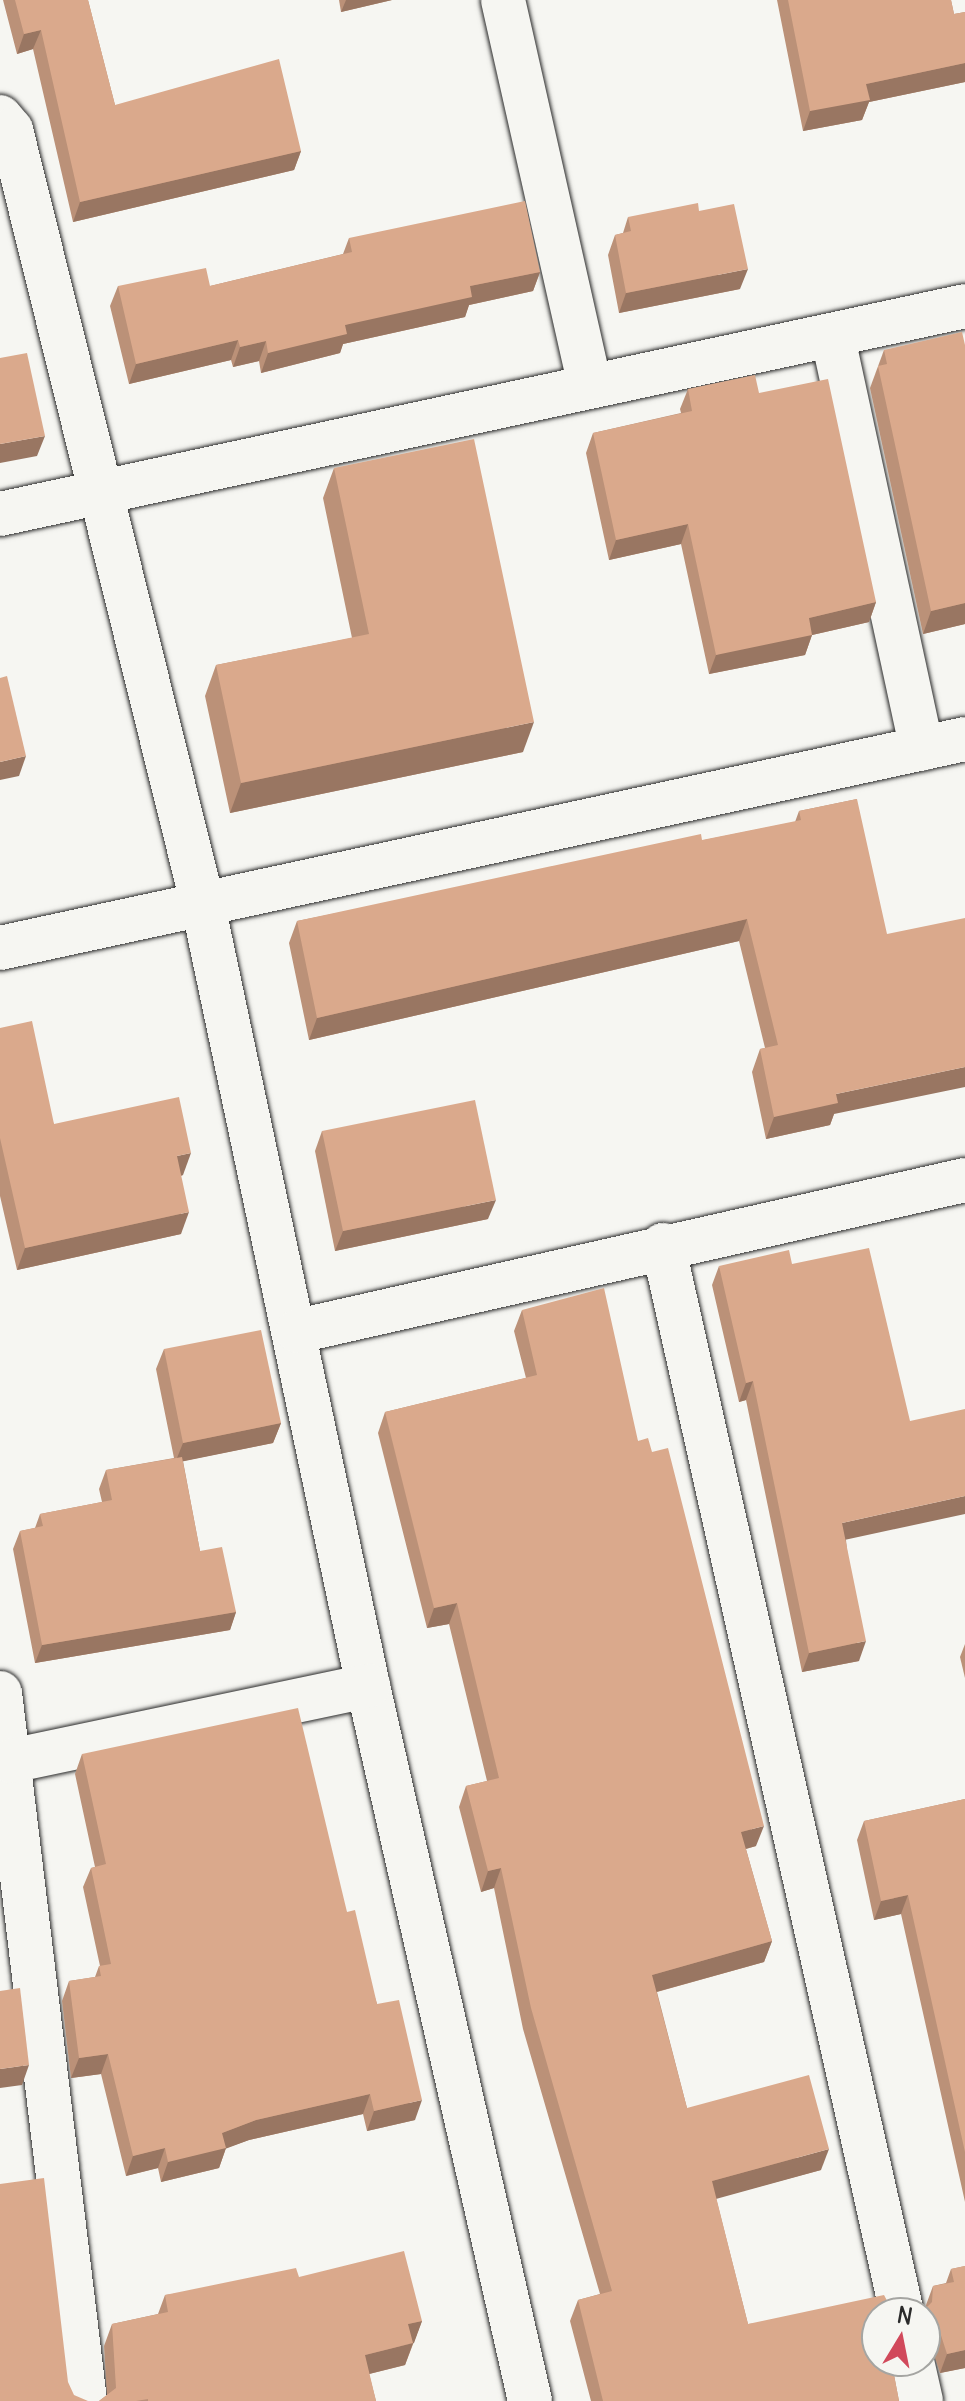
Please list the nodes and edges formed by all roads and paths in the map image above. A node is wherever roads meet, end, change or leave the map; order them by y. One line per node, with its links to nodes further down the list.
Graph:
1 (503, 0): 5 (street)
2 (0, 117): 6 (street)
3 (965, 306): 4 (street)
4 (833, 338): 5 (street); 9 (street)
5 (590, 386): 6 (street)
6 (99, 492): 7 (street); 10 (street)
7 (0, 514)
8 (965, 739): 9 (street)
9 (922, 748): 10 (street)
10 (203, 905): 11 (street); 14 (street)
11 (0, 948)
12 (965, 1180): 13 (street)
13 (663, 1245): 14 (street); 18 (street)
14 (298, 1331): 15 (street)
15 (368, 1686): 17 (street); 21 (street)
16 (0, 1693): 17 (street)
17 (11, 1761): 20 (street)
18 (898, 2297)
19 (916, 2377): 22 (street)
20 (85, 2401)
21 (530, 2401)
22 (921, 2401)

